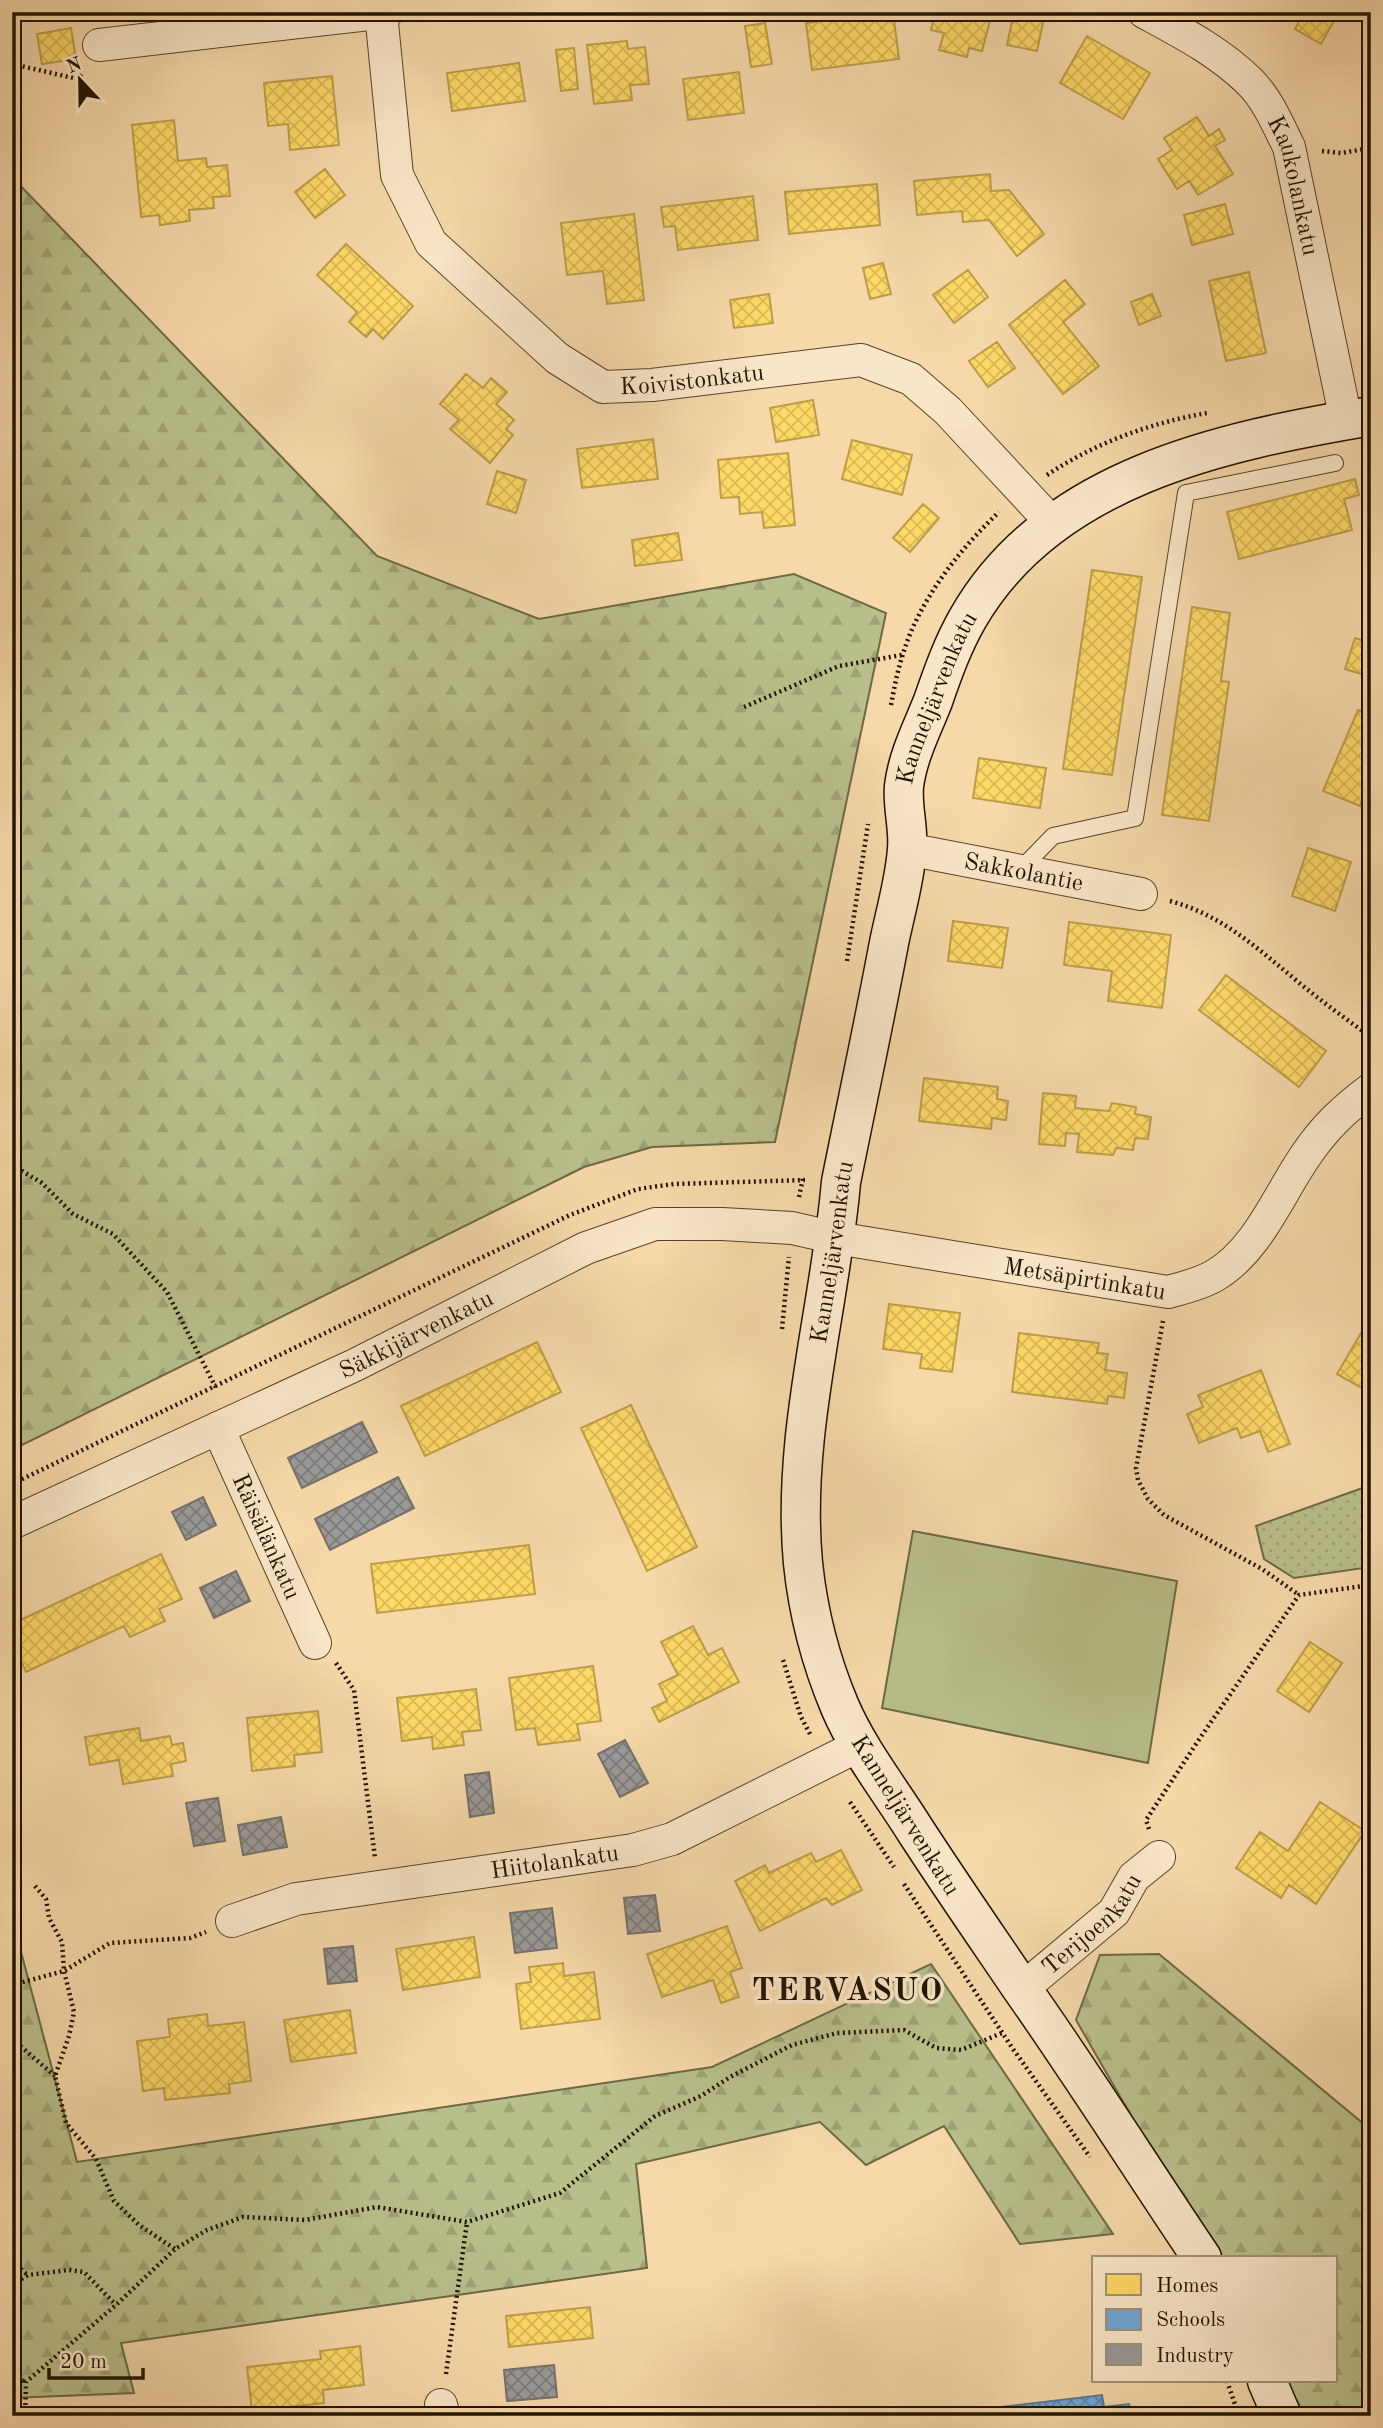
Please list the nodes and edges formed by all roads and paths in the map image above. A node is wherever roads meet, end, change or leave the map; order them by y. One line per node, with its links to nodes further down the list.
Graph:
1 (387, 12): 3 (street)
2 (1144, 12): 6 (street, Kaukolankatu)
3 (381, 13): 4 (street); 10 (street, Koivistonkatu)
4 (99, 45): 5 (path)
5 (12, 64)
6 (1289, 148): 7 (path); 8 (street, Kaukolankatu)
7 (1371, 148)
8 (1358, 418): 10 (street, Kanneljärvenkatu)
9 (1335, 463): 14 (lane)
10 (1052, 524): 13 (street, Kanneljärvenkatu)
11 (902, 655): 12 (path)
12 (744, 707)
13 (907, 849): 14 (street, Sakkolantie); 19 (street, Kanneljärvenkatu)
14 (1020, 870): 15 (street, Sakkolantie)
15 (1141, 894): 16 (path)
16 (1371, 1037)
17 (1371, 1089): 20 (street, Metsäpirtinkatu)
18 (12, 1165): 21 (path)
19 (836, 1238): 20 (street, Metsäpirtinkatu); 22 (street, Säkkijärvenkatu); 27 (street, Kanneljärvenkatu)
20 (1168, 1292): 25 (path)
21 (216, 1387)
22 (218, 1428): 23 (street, Säkkijärvenkatu); 26 (street, Räisälänkatu)
23 (12, 1523)
24 (1371, 1585): 25 (path)
25 (1299, 1595): 28 (path)
26 (315, 1643): 30 (path)
27 (860, 1745): 30 (street, Hiitolankatu); 34 (street, Kanneljärvenkatu)
28 (1159, 1857): 34 (street, Terijoenkatu)
29 (35, 1886): 32 (path)
30 (379, 1886): 31 (street, Hiitolankatu)
31 (232, 1921): 32 (path)
32 (64, 1971): 33 (path); 37 (path)
33 (12, 1984)
34 (1023, 1989): 40 (street, Kanneljärvenkatu)
35 (1002, 2033): 38 (path)
36 (12, 2039): 37 (path)
37 (55, 2076): 39 (path)
38 (467, 2222): 39 (path); 48 (path)
39 (175, 2249): 44 (path)
40 (1201, 2256)
41 (12, 2262): 42 (path)
42 (28, 2275): 43 (path); 44 (path)
43 (12, 2285)
44 (116, 2305): 46 (path)
45 (12, 2376): 46 (path)
46 (26, 2382): 49 (path)
47 (1267, 2382): 50 (street)
48 (443, 2410)
49 (24, 2416)
50 (1282, 2416)

